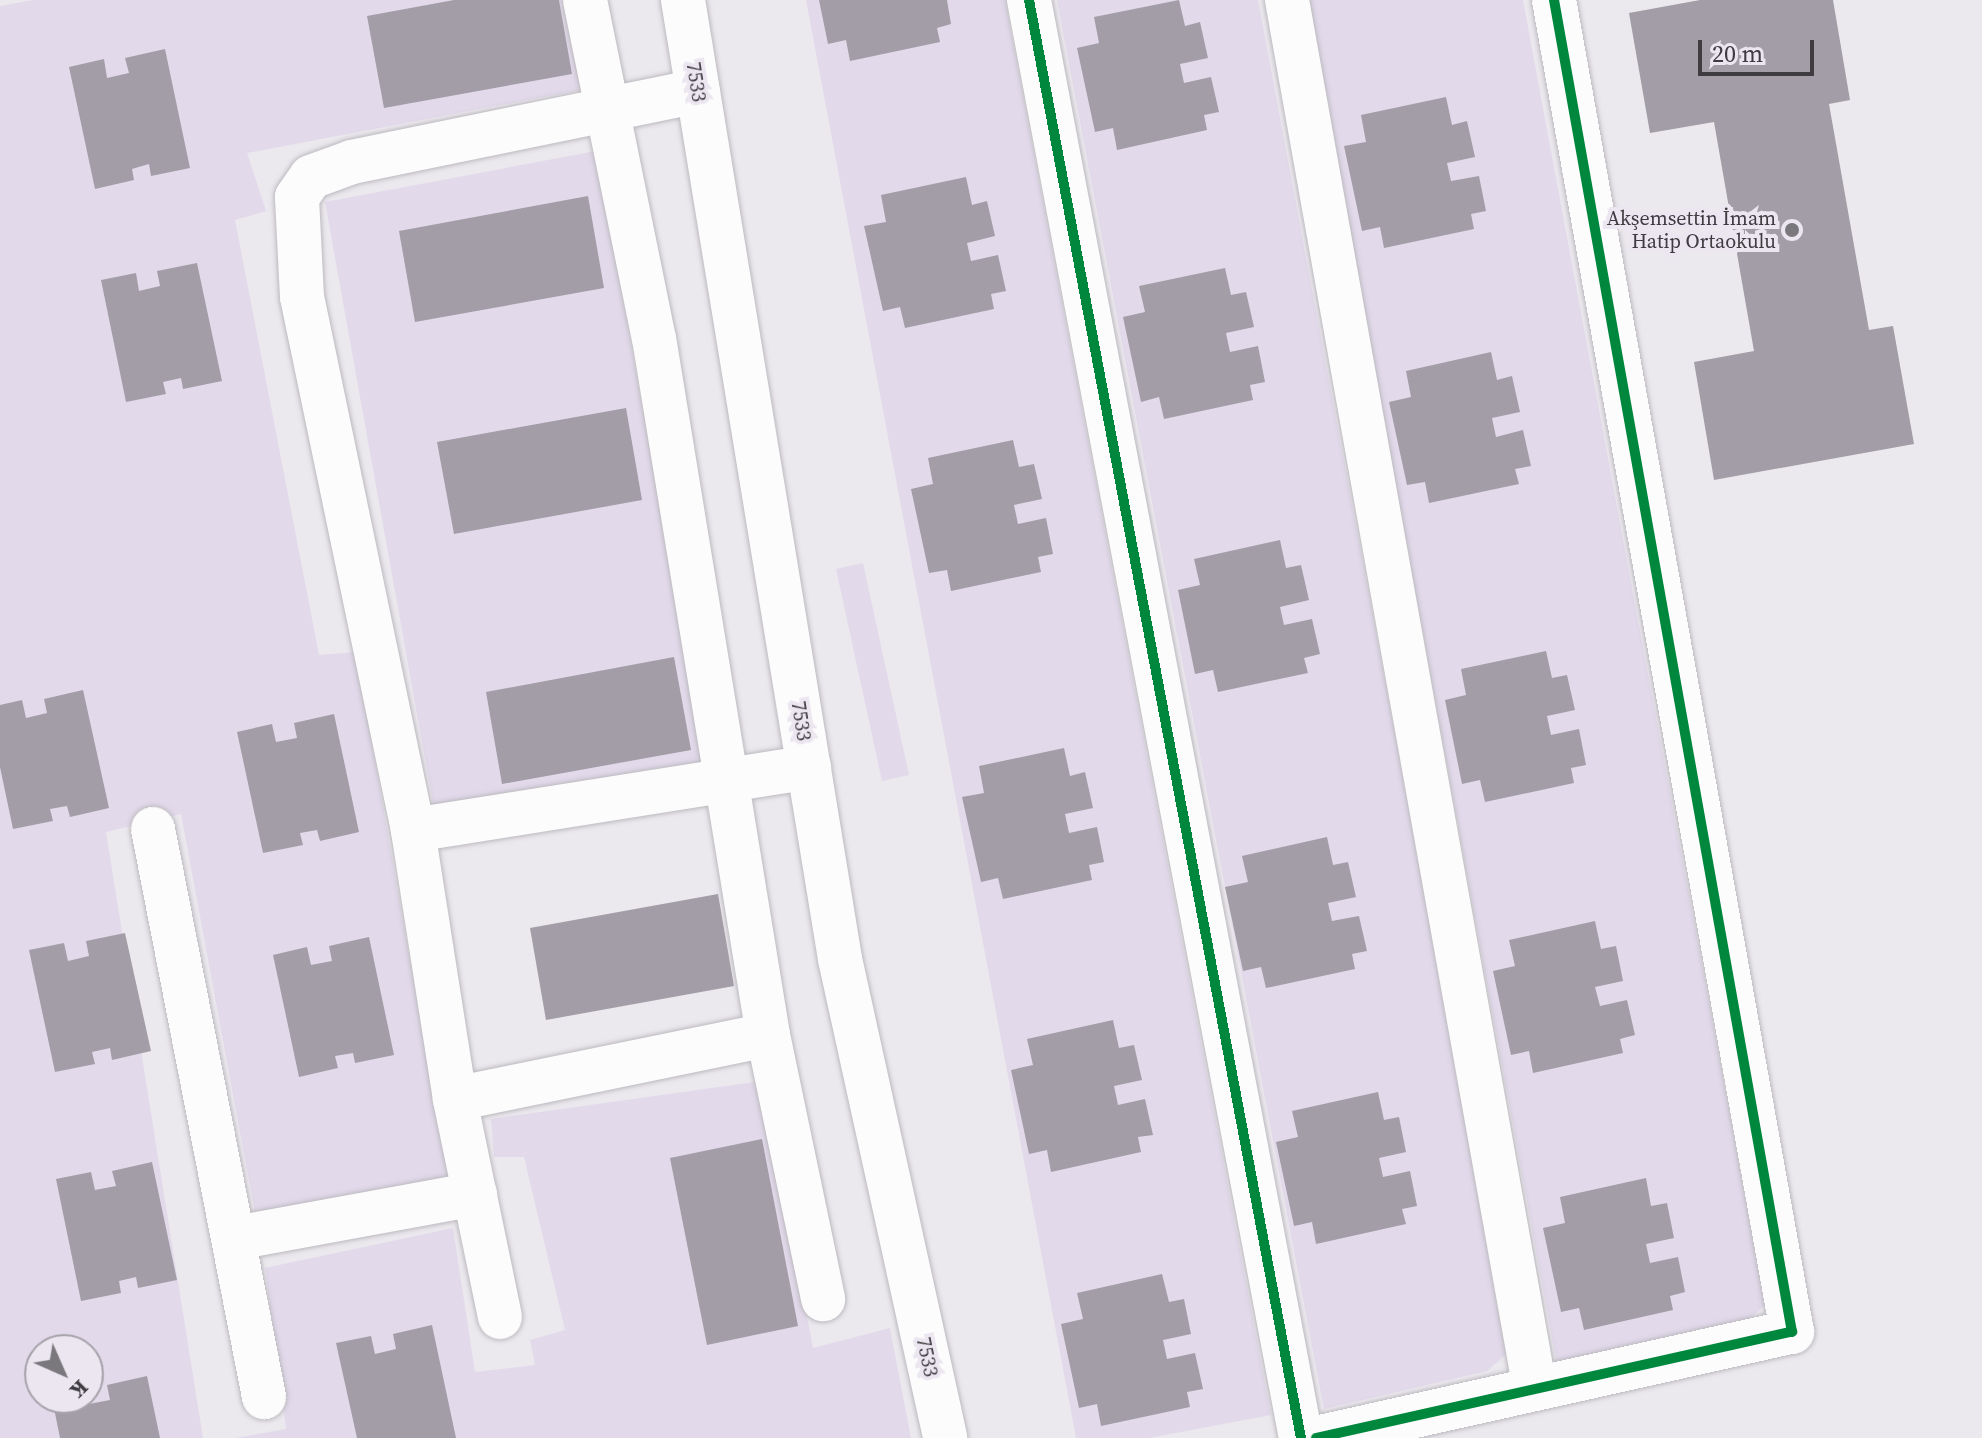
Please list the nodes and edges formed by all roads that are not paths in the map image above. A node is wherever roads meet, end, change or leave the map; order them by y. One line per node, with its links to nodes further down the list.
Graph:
1 (585, 0): 7 (street)
2 (683, 0): 6 (street, 7533)
3 (1029, 0): 21 (street)
4 (1287, 0): 18 (street)
5 (1554, 0): 18 (street)
6 (698, 91): 7 (street); 8 (street, 7533)
7 (606, 109): 9 (street); 11 (street)
8 (809, 767): 9 (street); 20 (street, 7533)
9 (727, 780): 11 (street); 12 (street)
10 (153, 829): 15 (street)
11 (413, 830): 13 (street)
12 (768, 1035): 13 (street); 16 (street)
13 (455, 1099): 14 (street)
14 (475, 1194): 15 (street); 17 (street)
15 (236, 1238): 19 (street)
16 (823, 1299)
17 (500, 1317)
18 (1535, 1389): 22 (street)
19 (264, 1397)
20 (945, 1438)
21 (1301, 1438)
22 (1316, 1438)

